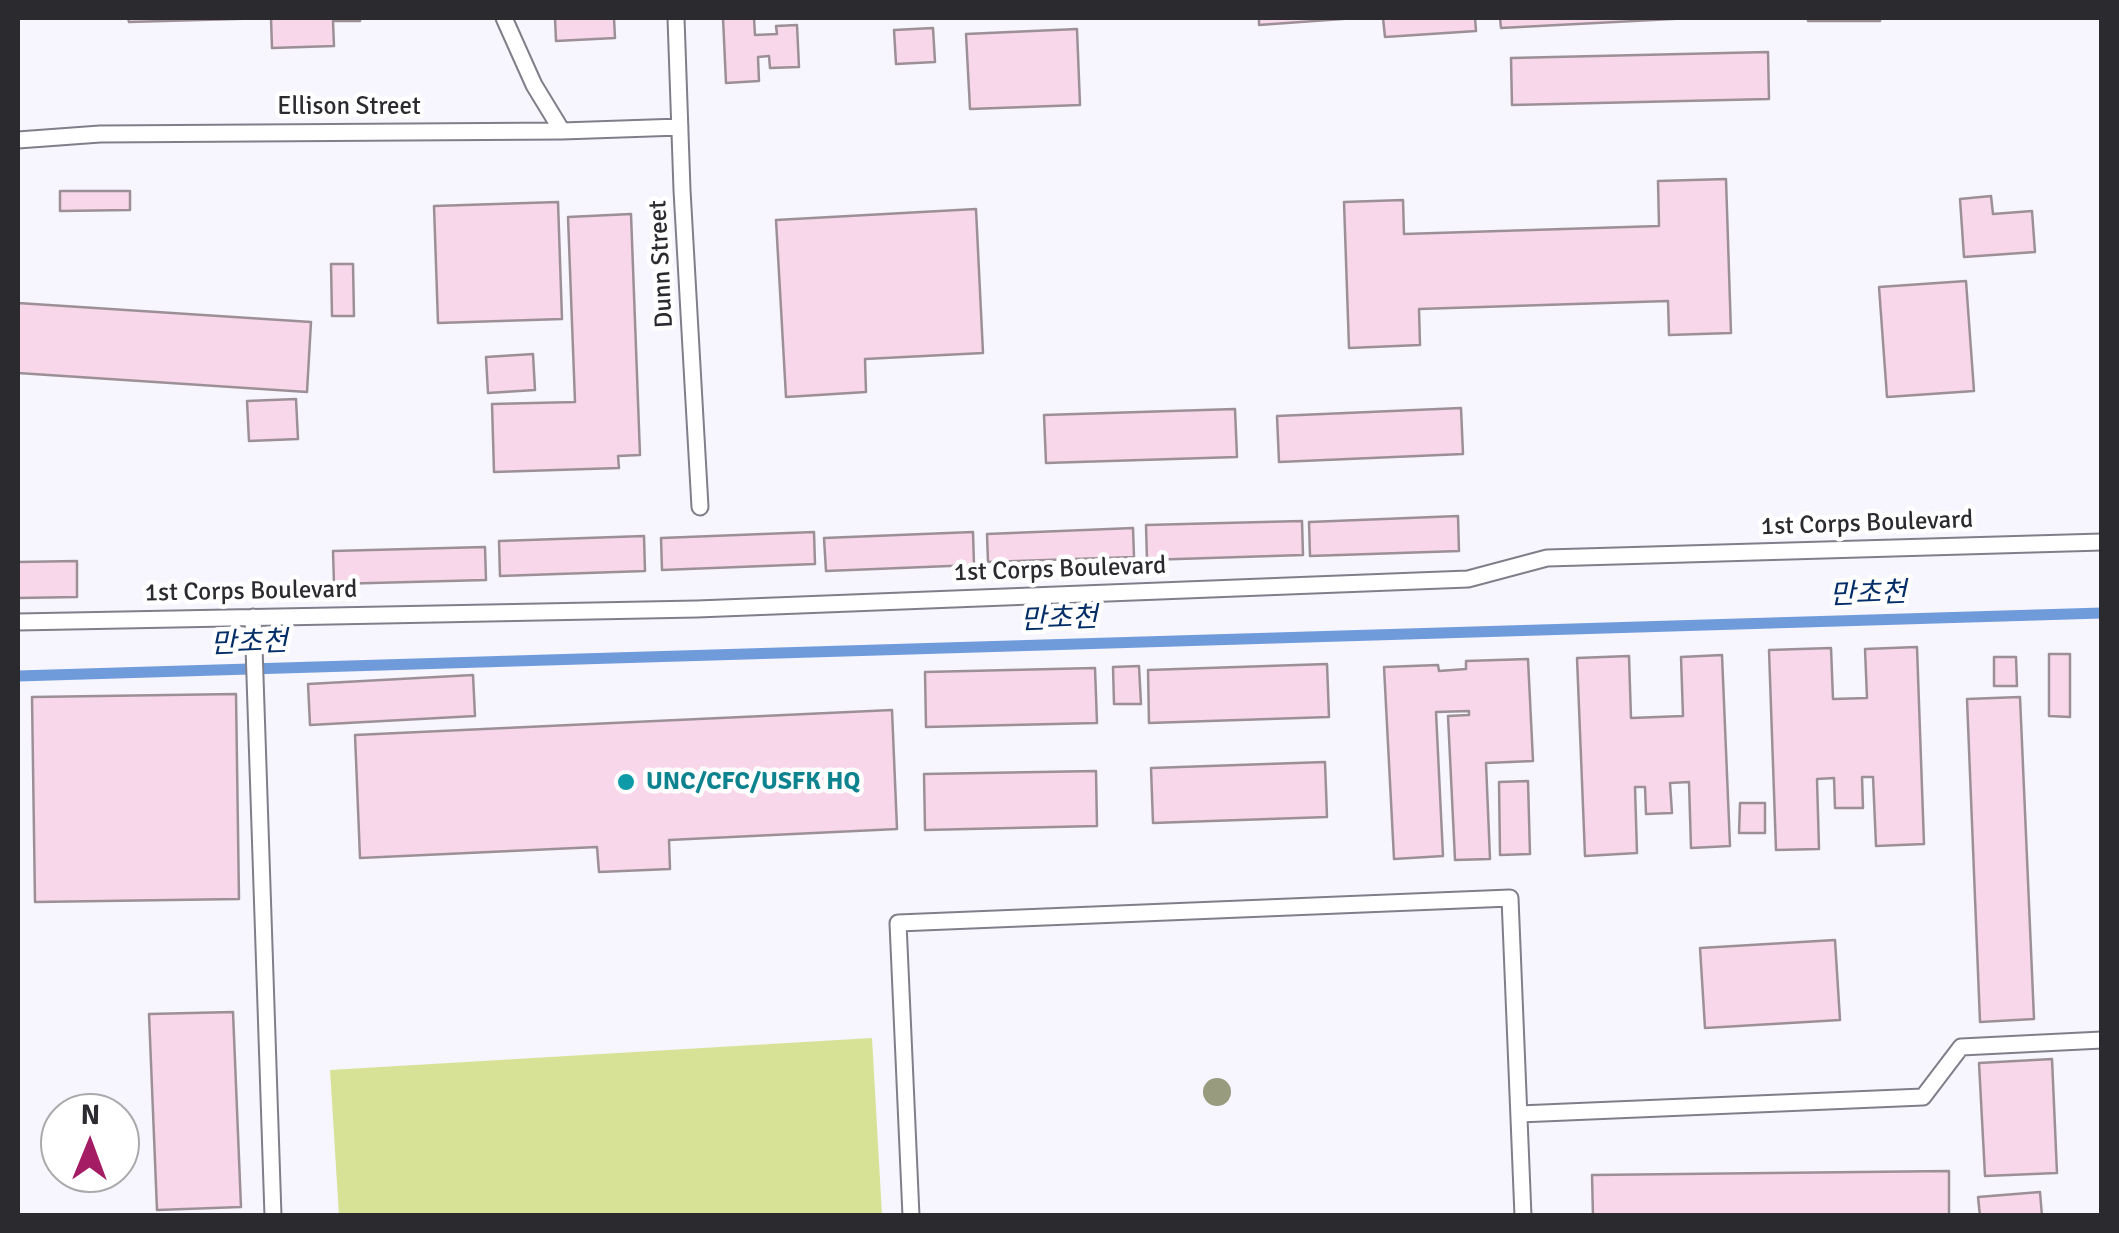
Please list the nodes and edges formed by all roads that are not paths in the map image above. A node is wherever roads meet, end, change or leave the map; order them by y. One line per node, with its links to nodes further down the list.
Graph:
1 (504, 18): 4 (lane)
2 (676, 18): 3 (lane, Dunn Street)
3 (680, 127): 4 (lane, Ellison Street); 6 (lane, Dunn Street)
4 (562, 131): 5 (lane, Ellison Street)
5 (18, 140)
6 (700, 507)
7 (2102, 542): 8 (lane, 1st Corps Boulevard)
8 (253, 616): 9 (lane, 1st Corps Boulevard); 12 (lane)
9 (18, 622)
10 (2102, 1040): 11 (lane)
11 (1519, 1114): 13 (lane); 14 (lane)
12 (273, 1216)
13 (911, 1216)
14 (1523, 1216)

